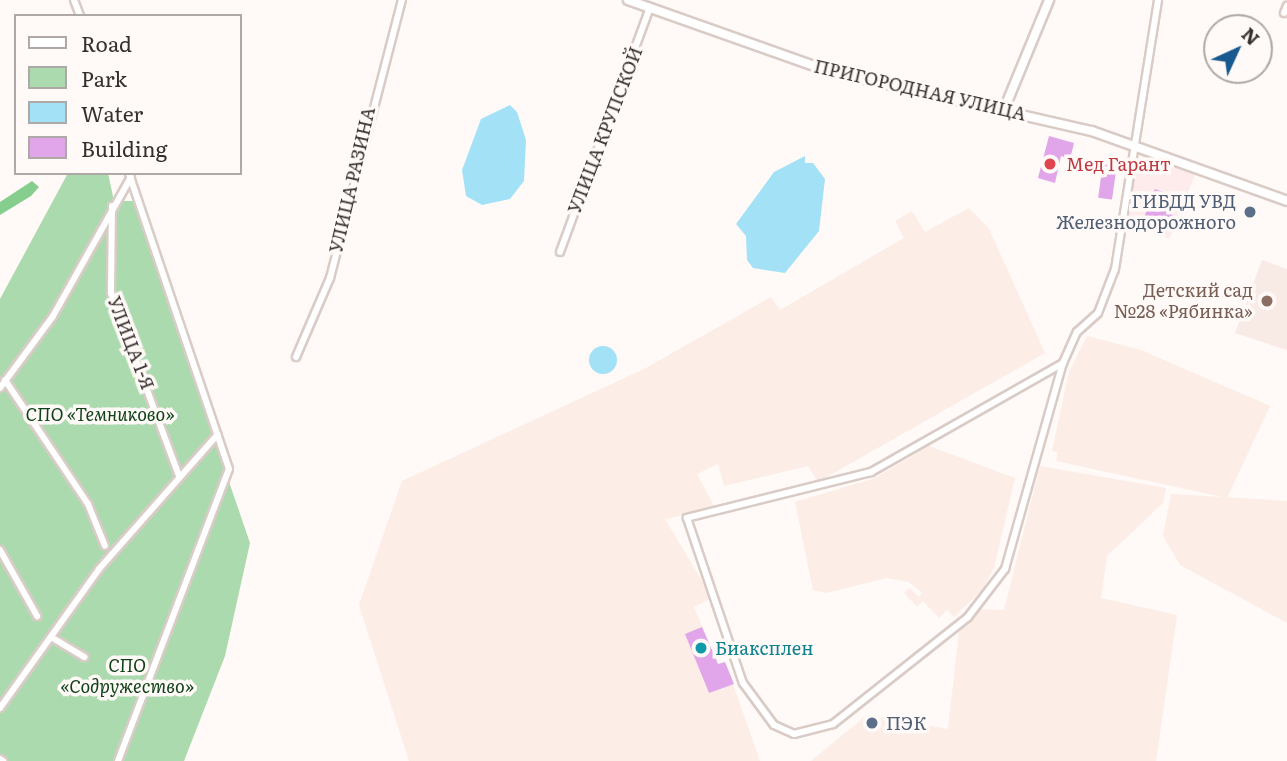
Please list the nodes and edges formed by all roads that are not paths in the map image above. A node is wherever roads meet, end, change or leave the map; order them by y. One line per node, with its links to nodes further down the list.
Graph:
1 (402, 0): 12 (street, УЛИЦА РАЗИНА)
2 (628, 0): 5 (street, ПРИГОРОДНАЯ УЛИЦА)
3 (1049, 0): 6 (street)
4 (1158, 0): 7 (street)
5 (650, 7): 6 (street, ПРИГОРОДНАЯ УЛИЦА); 11 (street, УЛИЦА КРУПСКОЙ)
6 (1005, 107): 7 (street, ПРИГОРОДНАЯ УЛИЦА)
7 (1135, 144): 9 (street, ПРИГОРОДНАЯ УЛИЦА); 13 (street)
8 (130, 175): 10 (street); 16 (street)
9 (1287, 201)
10 (112, 206): 14 (street); 17 (street, УЛИЦА 1-Я)
11 (560, 252)
12 (296, 358)
13 (1063, 363): 13 (street)
14 (5, 380): 15 (street); 18 (street)
15 (0, 388)
16 (217, 435): 17 (street); 24 (street)
17 (179, 476): 21 (street)
18 (105, 546)
19 (0, 550): 20 (street)
20 (37, 616)
21 (51, 637): 22 (street); 23 (street)
22 (84, 657)
23 (0, 708)
24 (118, 761)

